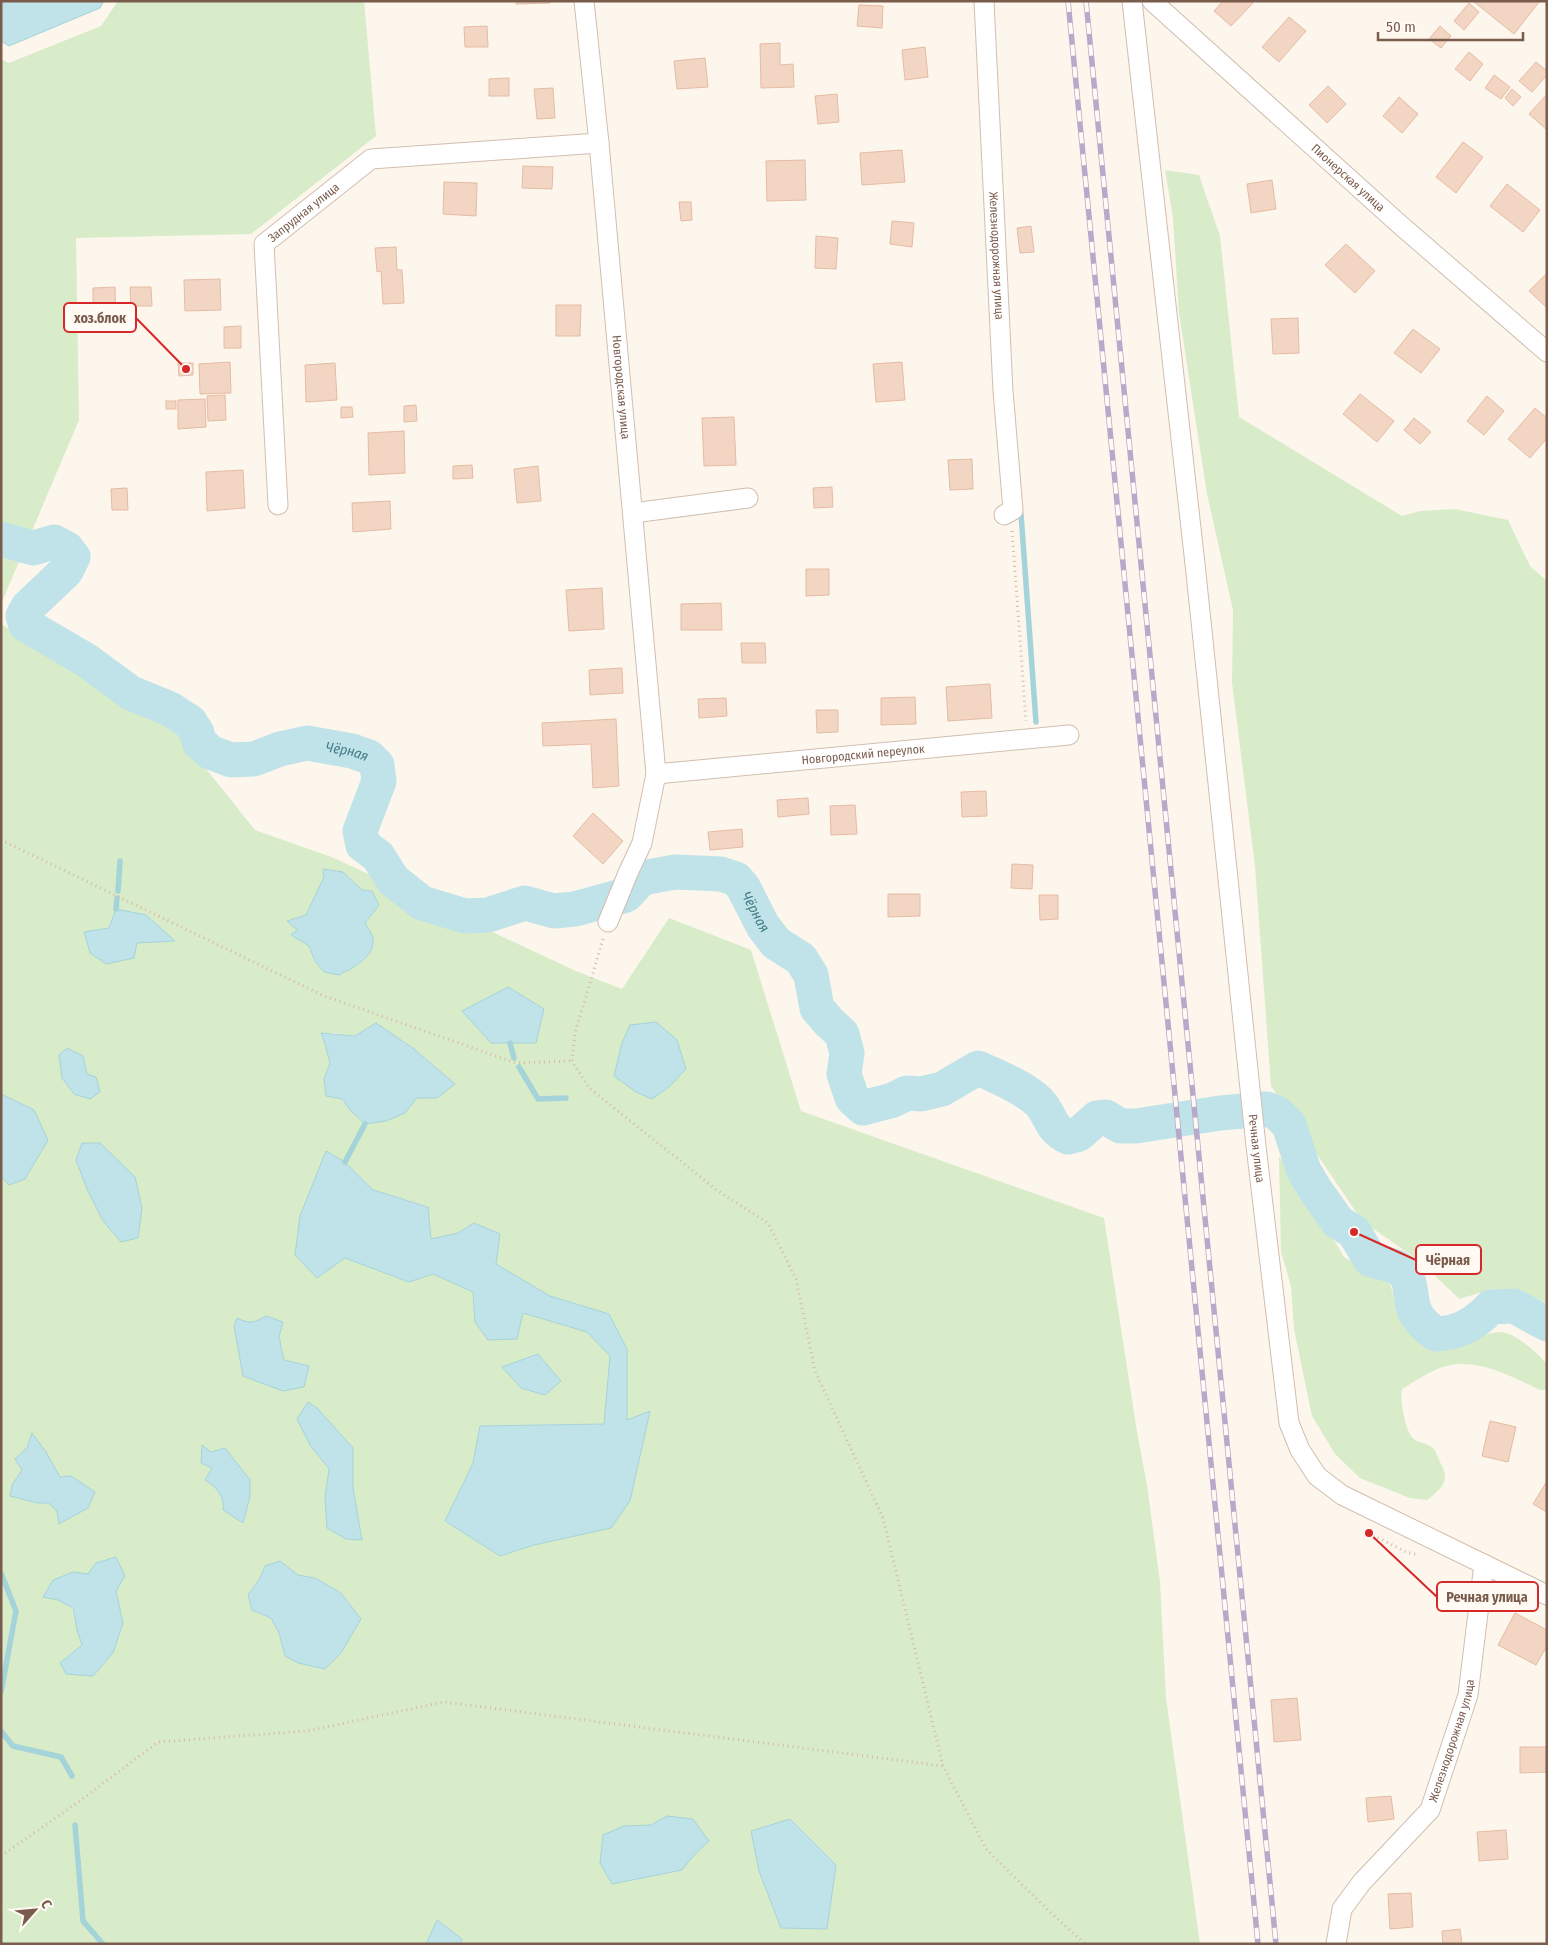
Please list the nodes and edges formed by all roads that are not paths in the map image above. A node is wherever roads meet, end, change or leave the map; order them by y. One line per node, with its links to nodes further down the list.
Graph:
1 (584, 1): 5 (street, Новгородская улица)
2 (984, 1): 9 (street, Железнодорожная улица)
3 (1132, 1): 14 (street, Речная улица)
4 (1152, 1): 6 (street, Пионерская улица)
5 (599, 143): 8 (street, Запрудная улица); 10 (street, Новгородская улица)
6 (1547, 352)
7 (748, 498): 10 (street)
8 (278, 505)
9 (1008, 512)
10 (633, 513): 12 (street, Новгородская улица)
11 (1069, 736): 12 (street, Новгородский переулок)
12 (656, 774): 13 (street, Новгородская улица)
13 (608, 922)
14 (1484, 1564): 15 (street, Речная улица); 16 (street, Железнодорожная улица)
15 (1547, 1595)
16 (1336, 1944)

